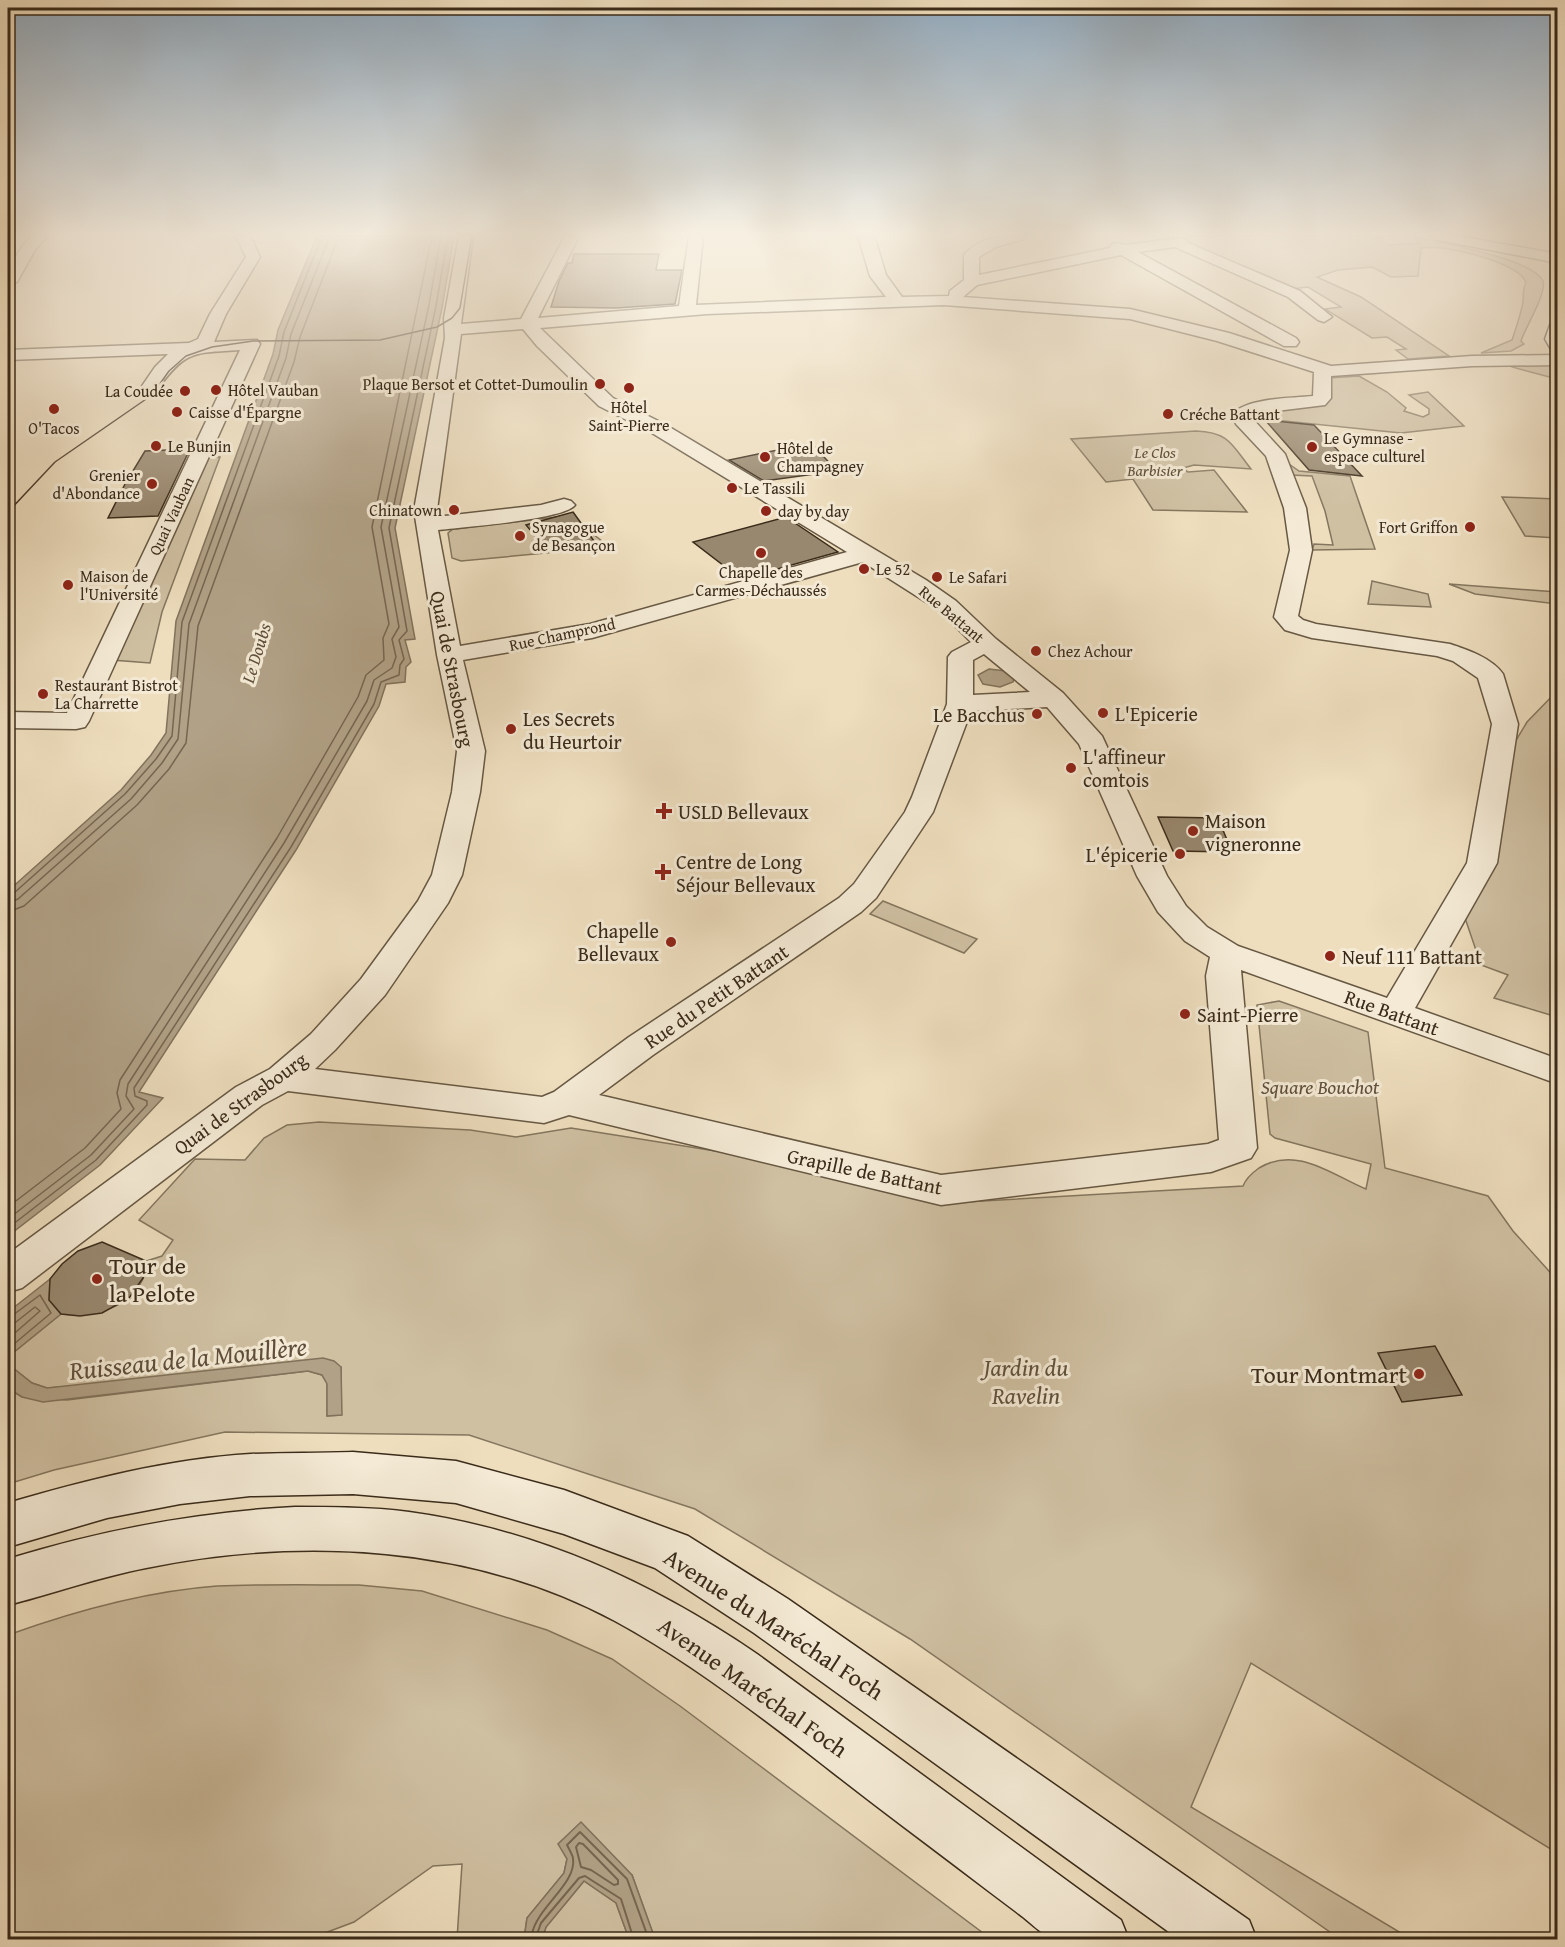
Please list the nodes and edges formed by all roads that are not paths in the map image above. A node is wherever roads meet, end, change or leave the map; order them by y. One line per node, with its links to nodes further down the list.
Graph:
1 (212, 327): 9 (street)
2 (453, 327): 8 (street, Quai de Strasbourg)
3 (486, 327): 8 (street)
4 (530, 327): 19 (street, Rue Battant)
5 (1182, 327): 15 (street)
6 (1262, 327): 14 (street)
7 (1557, 327): 10 (street)
8 (453, 330): 18 (street, Quai de Strasbourg)
9 (196, 348): 11 (street); 16 (street); 24 (street, Quai Vauban)
10 (1557, 349): 13 (street)
11 (8, 355)
12 (1557, 360): 13 (street)
13 (1473, 361): 14 (street)
14 (1352, 369): 15 (street)
15 (1330, 371): 26 (street)
16 (151, 386)
17 (564, 505): 18 (street)
18 (426, 525): 21 (street, Quai de Strasbourg)
19 (865, 554): 20 (street, Rue Battant); 21 (street, Rue Champrond)
20 (987, 644): 22 (street, Rue Battant); 23 (street, Rue du Petit Battant)
21 (449, 655): 28 (street, Quai de Strasbourg)
22 (1054, 699): 23 (street); 25 (street, Rue Battant)
23 (960, 704): 29 (street, Rue du Petit Battant)
24 (8, 720)
25 (1227, 953): 26 (street, Rue Battant); 29 (street, Grapille de Battant)
26 (1395, 1014): 27 (street, Rue Battant)
27 (1557, 1072)
28 (283, 1078): 29 (street, Rue du Petit Battant); 30 (street, Quai de Strasbourg)
29 (567, 1101)
30 (8, 1276)
31 (8, 1525): 34 (street, Avenue du Maréchal Foch)
32 (8, 1582): 33 (street, Avenue Maréchal Foch)
33 (1101, 1940)
34 (1228, 1940)

